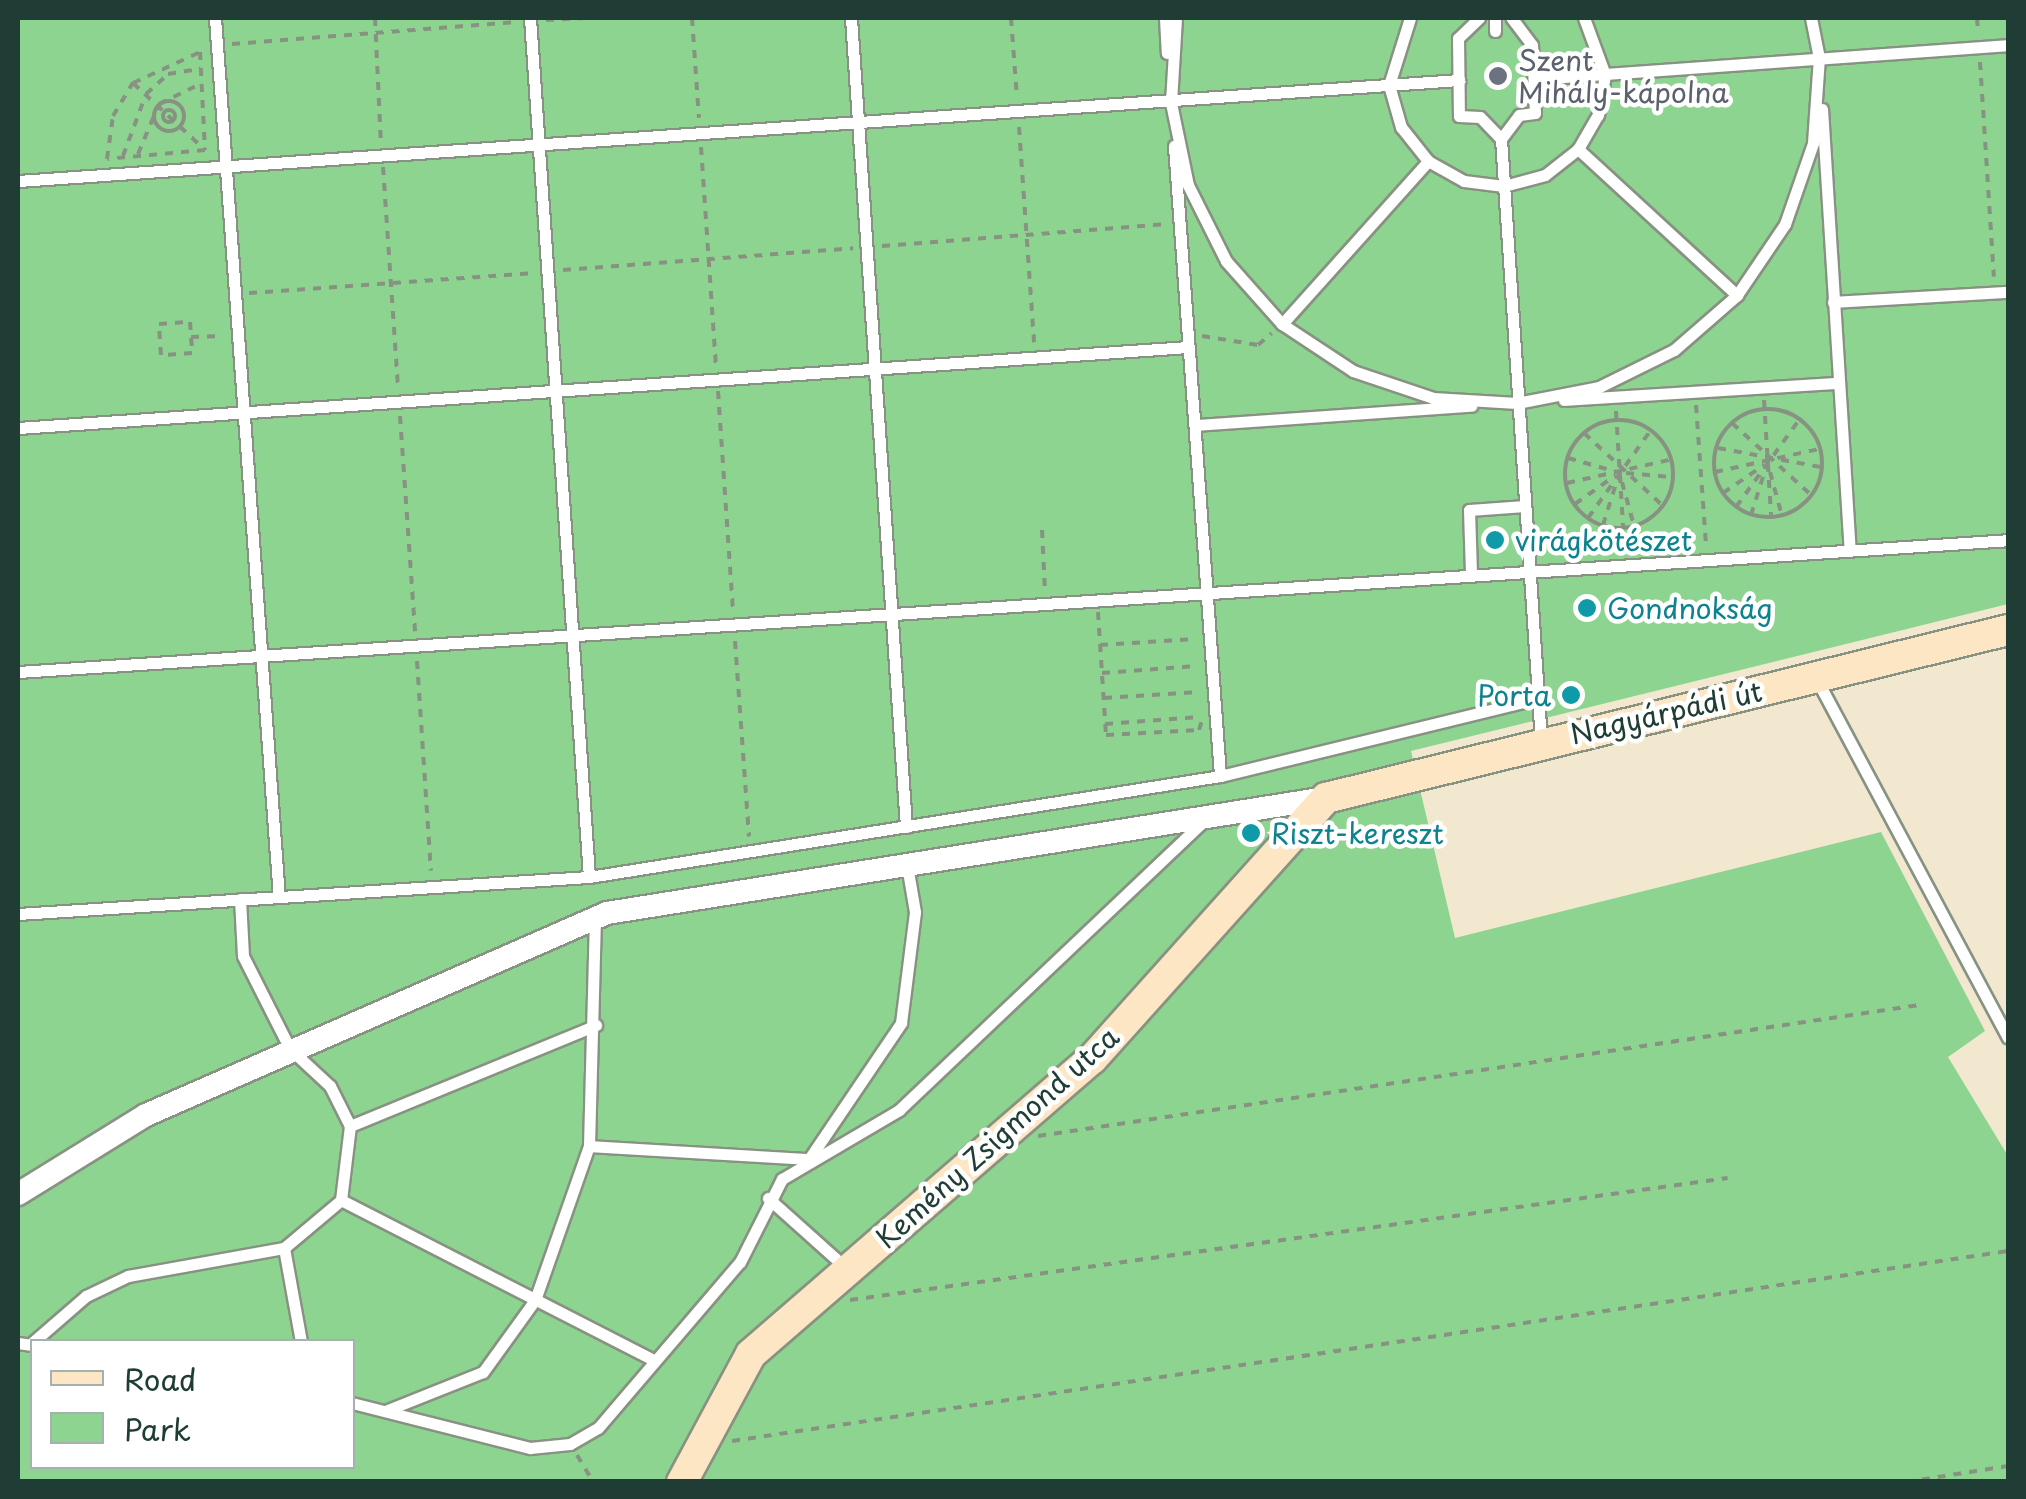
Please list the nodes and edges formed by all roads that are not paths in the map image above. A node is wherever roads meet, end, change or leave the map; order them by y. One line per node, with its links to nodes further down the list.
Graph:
1 (215, 18): 23 (lane)
2 (851, 18): 18 (lane)
3 (1165, 18): 17 (lane)
4 (1176, 18): 17 (lane)
5 (1410, 18): 16 (lane)
6 (1480, 18): 15 (lane)
7 (1512, 18): 14 (lane)
8 (1584, 18): 13 (lane)
9 (1813, 18): 12 (lane)
10 (530, 20): 20 (lane)
11 (2008, 46): 12 (lane)
12 (1819, 58): 13 (lane); 27 (lane); 28 (lane)
13 (1604, 76): 14 (lane); 21 (lane)
14 (1534, 79): 19 (lane)
15 (1459, 80): 16 (lane); 19 (lane)
16 (1389, 86): 17 (lane); 22 (lane)
17 (1171, 102): 18 (lane); 29 (lane); 30 (lane)
18 (858, 120): 20 (lane); 31 (lane)
19 (1501, 139): 25 (lane)
20 (539, 145): 23 (lane); 33 (lane)
21 (1578, 149): 25 (lane); 27 (lane)
22 (1428, 161): 25 (lane); 29 (lane)
23 (224, 166): 24 (lane); 35 (lane)
24 (18, 180)
25 (1504, 186): 34 (lane)
26 (2002, 292): 28 (lane)
27 (1737, 295): 34 (lane)
28 (1832, 302): 32 (lane)
29 (1282, 324): 34 (lane)
30 (1188, 340): 31 (lane); 36 (lane)
31 (875, 368): 33 (lane); 44 (lane)
32 (1837, 383): 34 (lane); 40 (lane)
33 (556, 388): 35 (lane); 46 (lane)
34 (1517, 403): 36 (lane); 38 (lane)
35 (244, 412): 37 (lane); 47 (lane)
36 (1196, 425): 43 (lane)
37 (18, 428)
38 (1525, 506): 41 (lane); 42 (lane)
39 (2008, 540): 40 (lane)
40 (1850, 548): 41 (lane)
41 (1530, 569): 42 (lane); 50 (lane)
42 (1471, 573): 43 (lane)
43 (1206, 591): 44 (lane); 52 (lane)
44 (892, 612): 46 (lane); 55 (lane)
45 (2008, 630): 49 (street, Nagyárpádi út)
46 (572, 634): 47 (lane); 57 (lane)
47 (260, 653): 48 (lane); 58 (lane)
48 (18, 672)
49 (1815, 676): 51 (street, Nagyárpádi út); 63 (lane)
50 (1538, 698): 51 (lane); 52 (lane)
51 (1541, 742): 53 (street, Nagyárpádi út)
52 (1220, 776): 55 (lane)
53 (1326, 798): 54 (street); 72 (street, Kemény Zsigmond utca)
54 (1208, 816): 56 (street); 67 (lane)
55 (906, 826): 57 (lane)
56 (907, 865): 61 (street); 67 (lane)
57 (589, 877): 58 (lane)
58 (278, 897): 59 (lane)
59 (240, 899): 60 (lane); 64 (lane)
60 (18, 914)
61 (595, 918): 62 (lane); 64 (street)
62 (596, 1025): 65 (lane); 66 (lane)
63 (2008, 1038)
64 (290, 1048): 65 (lane); 68 (street)
65 (350, 1126): 70 (lane)
66 (589, 1146): 67 (lane); 73 (lane)
67 (808, 1159): 69 (lane)
68 (18, 1194)
69 (768, 1198): 72 (lane); 76 (lane)
70 (341, 1200): 71 (lane); 73 (lane)
71 (284, 1248): 74 (lane); 75 (lane)
72 (848, 1270): 79 (street, Kemény Zsigmond utca)
73 (535, 1300): 76 (lane); 78 (lane)
74 (34, 1339)
75 (300, 1339)
76 (654, 1360): 78 (lane)
77 (355, 1405): 78 (lane)
78 (382, 1412)
79 (682, 1482)

